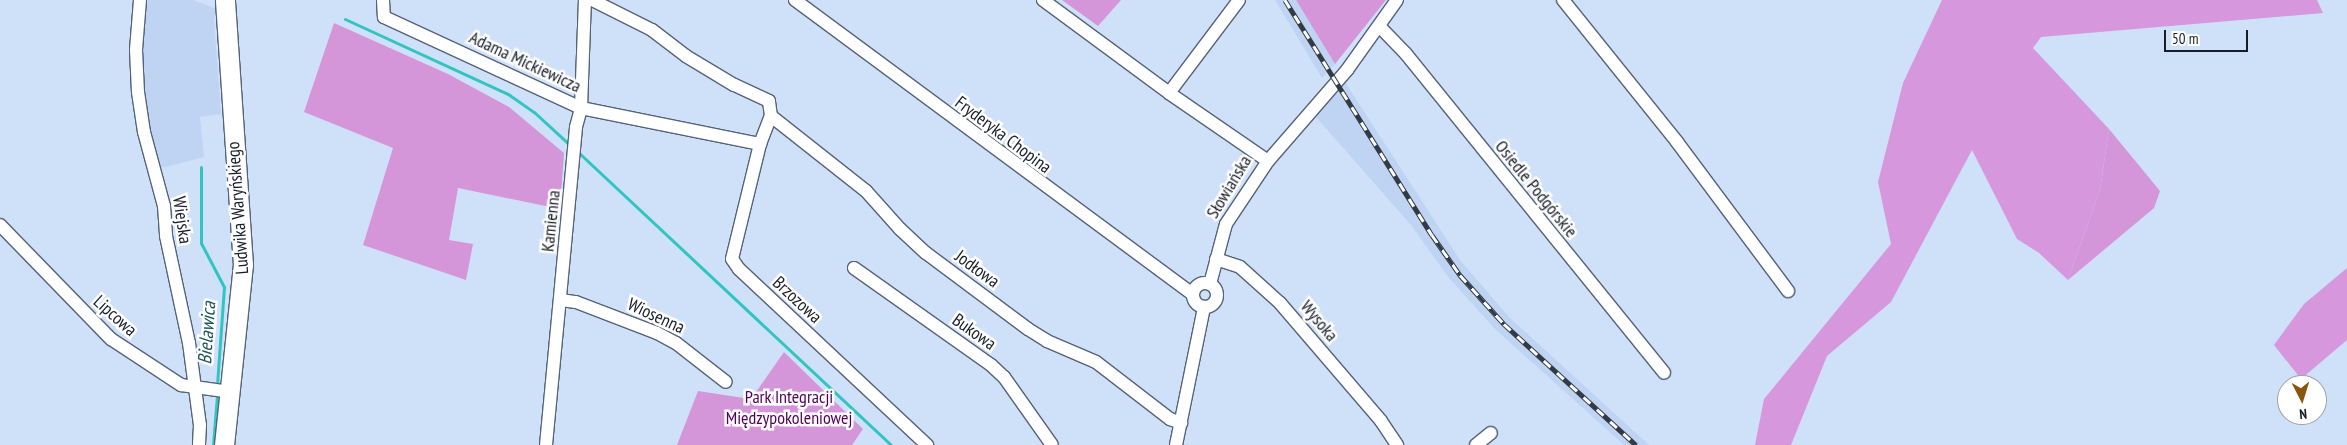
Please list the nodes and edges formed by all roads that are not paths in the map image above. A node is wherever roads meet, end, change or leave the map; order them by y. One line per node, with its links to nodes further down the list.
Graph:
1 (140, 0): 27 (street, Wiejska)
2 (225, 0): 28 (main road, Ludwika Waryńskiego)
3 (383, 0): 13 (street, Adama Mickiewicza)
4 (585, 0): 13 (street, Kamienna)
5 (592, 0): 14 (street)
6 (795, 0): 22 (street, Fryderyka Chopina)
7 (1043, 0): 12 (street, Słowiańska)
8 (1239, 0): 12 (street)
9 (1396, 0): 11 (street)
10 (1563, 0): 21 (street)
11 (1380, 27): 16 (street); 25 (street, Osiedle Podgórskie)
12 (1170, 94): 16 (street, Słowiańska)
13 (580, 108): 15 (street, Adama Mickiewicza); 23 (street, Kamienna)
14 (771, 116): 15 (street); 29 (street, Jodłowa)
15 (760, 144): 34 (street, Brzozowa)
16 (1268, 161): 18 (street, Słowiańska)
17 (0, 225): 27 (street, Lipcowa)
18 (1216, 259): 20 (street); 37 (street, Wysoka)
19 (854, 268): 35 (street, Bukowa)
20 (1210, 284): 22 (street); 24 (street)
21 (1788, 291)
22 (1193, 294): 24 (street)
23 (561, 300): 26 (street, Wiosenna); 33 (street, Kamienna)
24 (1204, 307): 29 (street)
25 (1664, 373)
26 (726, 382)
27 (194, 388): 28 (street, Lipcowa); 31 (street, Wiejska)
28 (220, 391): 32 (main road, Ludwika Waryńskiego)
29 (1181, 423): 36 (street)
30 (1491, 433): 38 (street)
31 (198, 445)
32 (224, 445)
33 (546, 445)
34 (927, 445)
35 (1052, 445)
36 (1176, 445)
37 (1397, 445)
38 (1476, 445)

